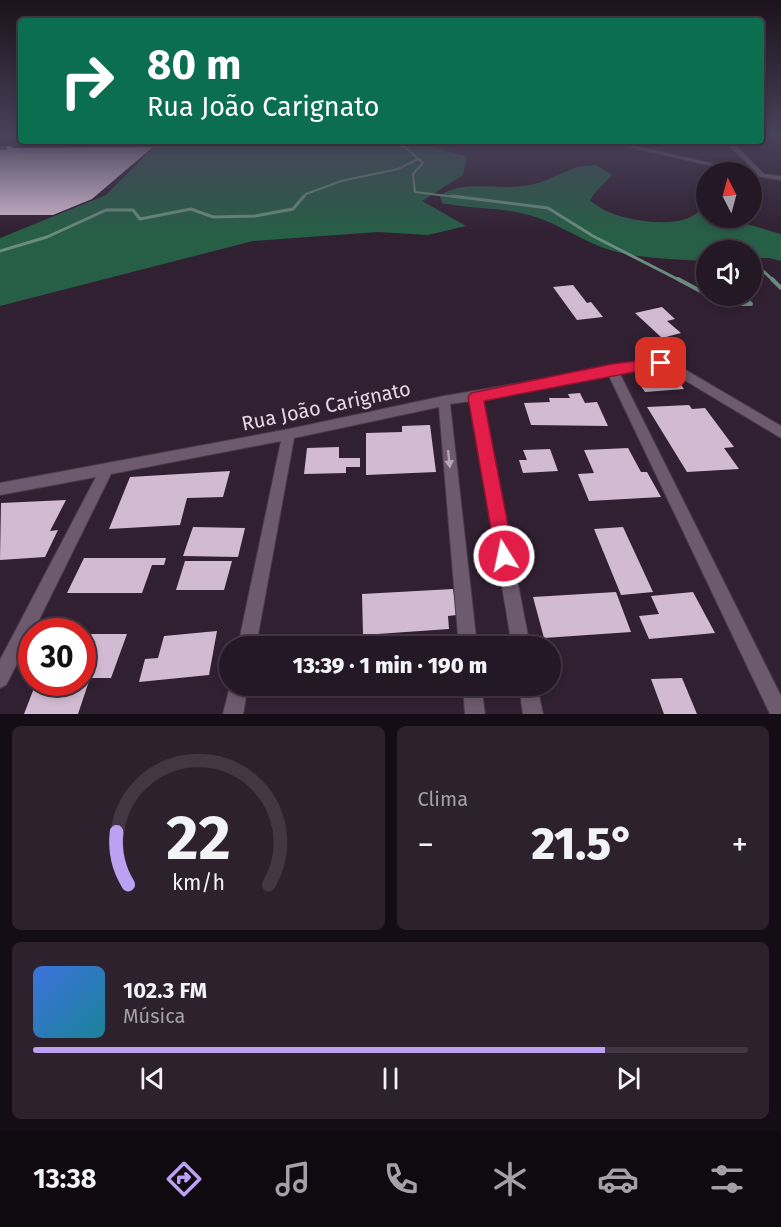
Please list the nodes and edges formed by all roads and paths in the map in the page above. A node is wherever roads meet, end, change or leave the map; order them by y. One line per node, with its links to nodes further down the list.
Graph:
1 (754, 167): 2 (street)
2 (763, 176): 3 (street)
3 (781, 178)
4 (612, 370): 5 (street, Rua João Carignato); 7 (street, Rua João Carignato); 21 (street)
5 (476, 397): 6 (street, Rua João Carignato); 13 (street)
6 (444, 401): 8 (street, Rua João Carignato); 12 (street, one-way to 12)
7 (781, 433)
8 (289, 434): 9 (street, Rua João Carignato); 11 (street)
9 (107, 468): 10 (street, Rua João Carignato); 14 (street)
10 (0, 489)
11 (249, 636)
12 (467, 636)
13 (519, 636)
14 (0, 679)
15 (237, 696): 18 (street)
16 (473, 696): 19 (street)
17 (530, 696): 20 (street)
18 (233, 714)
19 (475, 714)
20 (533, 714)
21 (780, 714)

